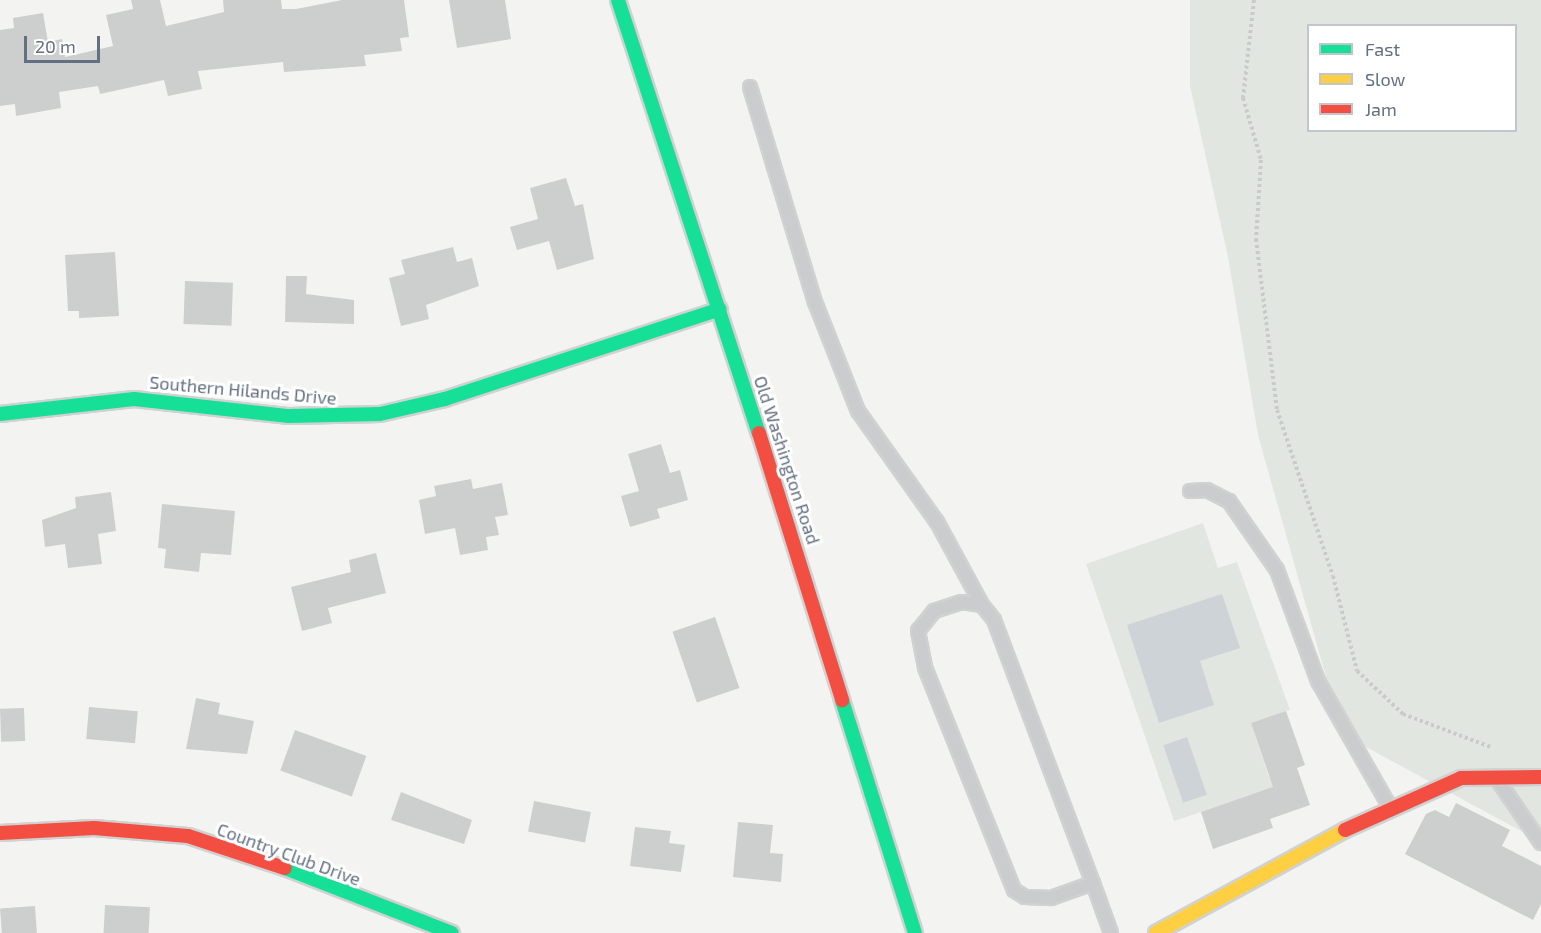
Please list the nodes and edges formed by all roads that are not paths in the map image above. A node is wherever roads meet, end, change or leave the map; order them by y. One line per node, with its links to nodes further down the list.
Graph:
1 (618, 0): 3 (street, Old Washington Road)
2 (750, 87): 6 (lane)
3 (720, 309): 4 (street, Southern Hilands Drive); 15 (street, Old Washington Road)
4 (0, 414)
5 (1190, 491): 9 (lane)
6 (982, 605): 12 (lane); 12 (lane)
7 (1494, 775): 8 (street); 9 (street); 11 (lane)
8 (1541, 777)
9 (1392, 809): 13 (street)
10 (0, 833): 14 (street, Country Club Drive)
11 (1541, 843)
12 (1093, 883): 16 (lane)
13 (1165, 931)
14 (452, 933)
15 (915, 933)
16 (1111, 933)

